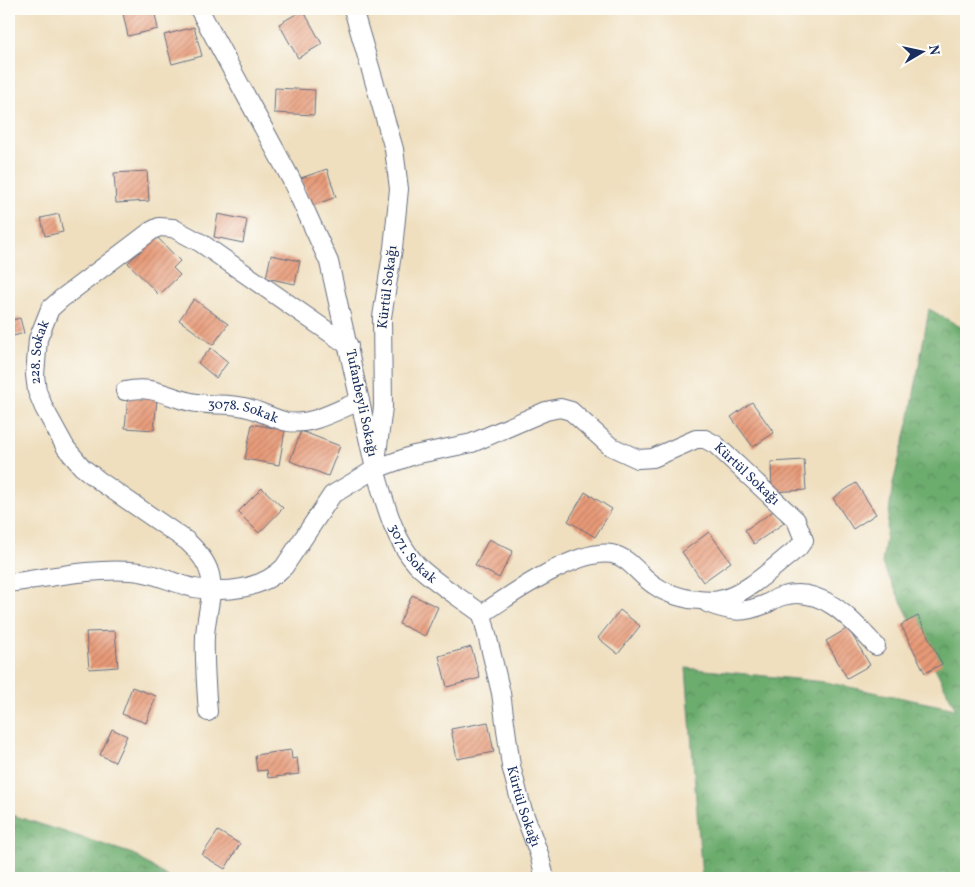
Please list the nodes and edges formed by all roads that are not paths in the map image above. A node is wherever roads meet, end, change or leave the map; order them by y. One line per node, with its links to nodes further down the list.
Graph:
1 (199, 9): 3 (street, Tufanbeyli Sokağı)
2 (353, 9): 6 (street, Kürtül Sokağı)
3 (349, 346): 5 (street, Tufanbeyli Sokağı); 8 (street, 228. Sokak)
4 (125, 392): 5 (street, 3078. Sokak)
5 (360, 401): 6 (street, Tufanbeyli Sokağı)
6 (376, 469): 8 (street, Tufanbeyli Sokağı); 9 (street, Kürtül Sokağı); 10 (street, 3071. Sokak)
7 (9, 583): 8 (street, Tufanbeyli Sokağı)
8 (213, 590): 12 (street, 228. Sokak)
9 (703, 601): 10 (street, Kürtül Sokağı); 11 (street)
10 (482, 614): 13 (street, Kürtül Sokağı)
11 (876, 646)
12 (208, 712)
13 (544, 878)

